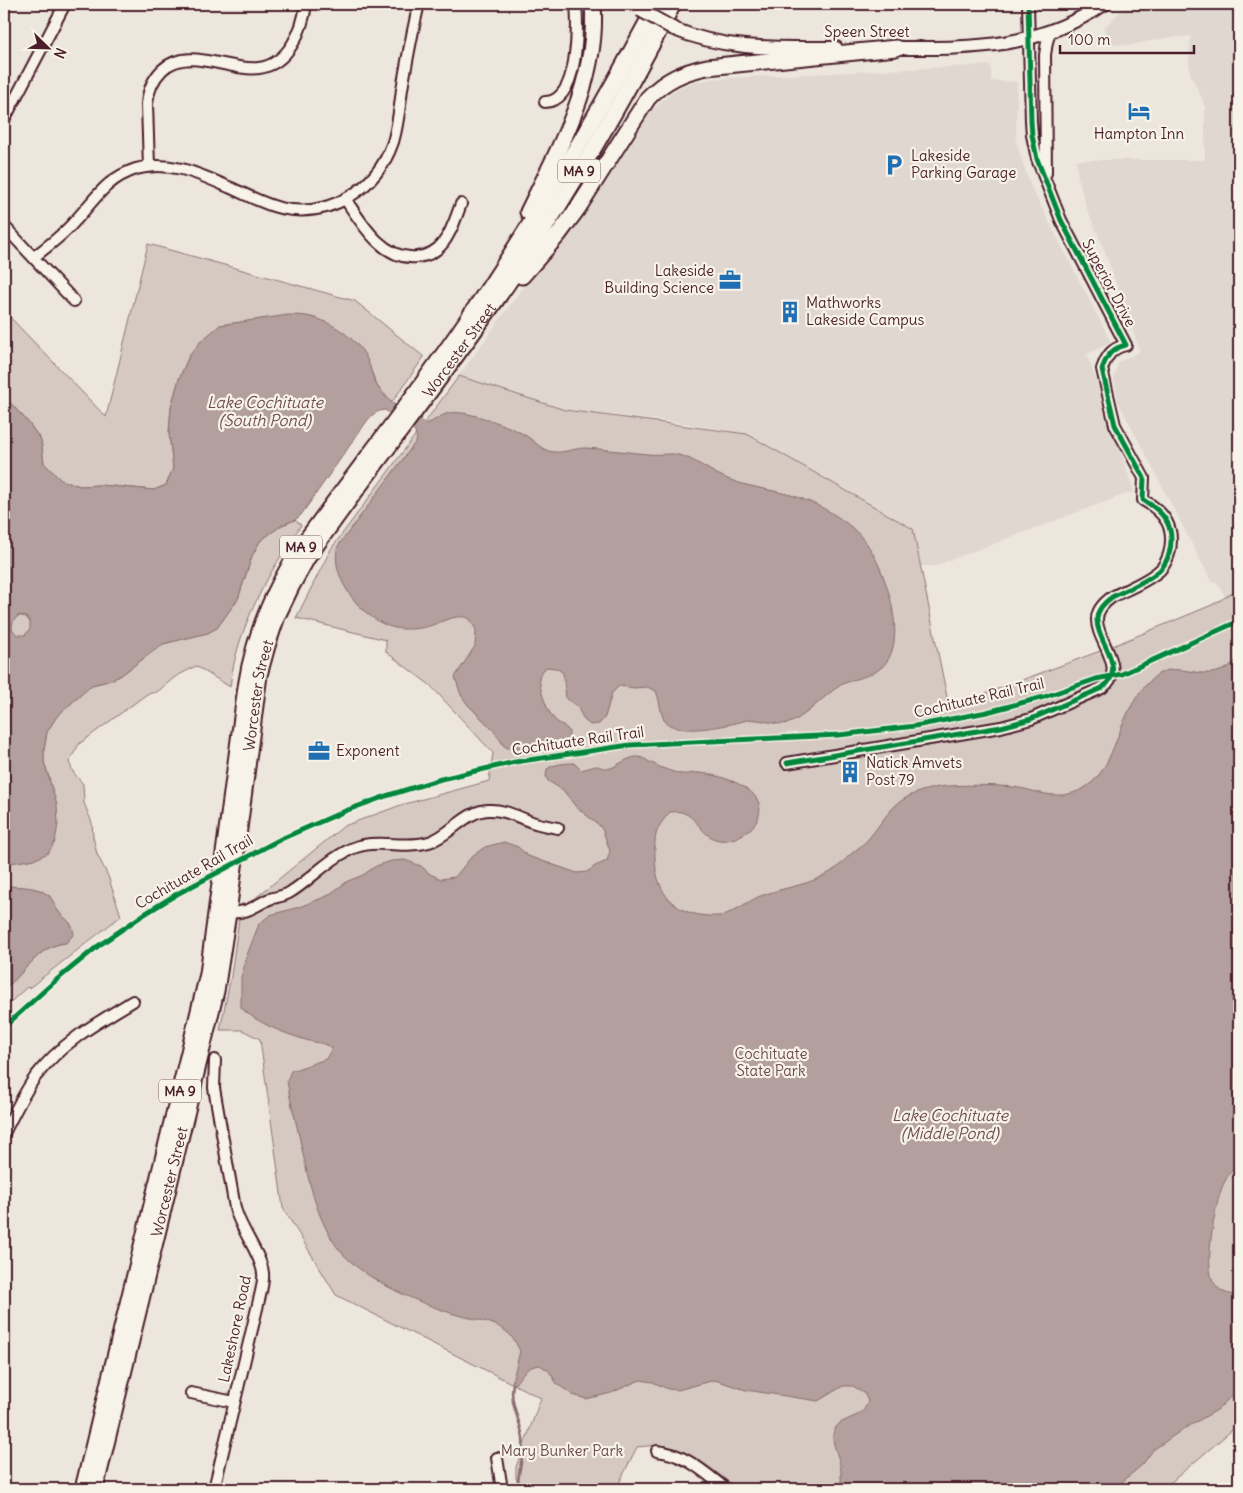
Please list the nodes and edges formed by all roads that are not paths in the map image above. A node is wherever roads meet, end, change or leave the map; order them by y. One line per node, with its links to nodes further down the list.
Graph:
1 (66, 4): 15 (street)
2 (306, 4): 16 (street)
3 (419, 4): 18 (street)
4 (576, 4): 14 (street)
5 (593, 4): 22 (highway)
6 (657, 4): 22 (highway, Worcester Street / MA 9)
7 (673, 4): 24 (highway, Worcester Street / MA 9)
8 (1028, 4): 12 (street, Superior Drive)
9 (1104, 4): 11 (main road, Speen Street)
10 (636, 6): 13 (main road, Speen Street, bridge)
11 (1050, 32): 12 (main road, Speen Street); 17 (street, Superior Drive)
12 (1030, 39): 13 (main road, Speen Street); 17 (street, Superior Drive)
13 (896, 48): 24 (highway)
14 (545, 102)
15 (4, 120)
16 (149, 167): 18 (street); 21 (street)
17 (1047, 184): 27 (street, Superior Drive)
18 (346, 200): 19 (street)
19 (461, 204)
20 (4, 226): 21 (street)
21 (34, 257): 23 (street)
22 (496, 278): 25 (highway, Worcester Street / MA 9)
23 (74, 301)
24 (474, 332): 25 (highway, Worcester Street / MA 9)
25 (410, 410): 26 (highway, Worcester Street / MA 9)
26 (397, 428): 29 (highway, Worcester Street / MA 9); 37 (highway, Worcester Street / MA 9)
27 (787, 763)
28 (558, 828): 29 (street)
29 (228, 914): 38 (highway, Worcester Street / MA 9)
30 (133, 1001): 32 (street)
31 (216, 1060): 34 (street, Lakeshore Road)
32 (4, 1133)
33 (192, 1393): 34 (street)
34 (234, 1402): 39 (street, Lakeshore Road)
35 (657, 1451): 41 (street)
36 (497, 1458): 40 (street)
37 (83, 1489)
38 (95, 1489)
39 (214, 1489)
40 (502, 1489)
41 (726, 1489)

